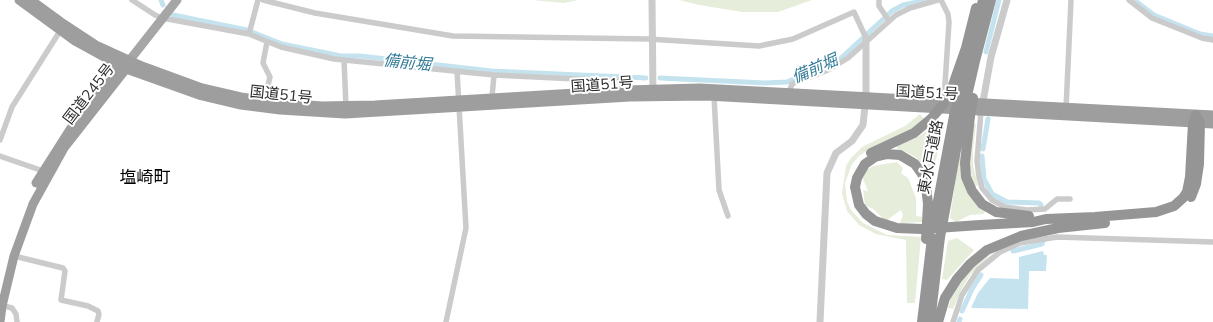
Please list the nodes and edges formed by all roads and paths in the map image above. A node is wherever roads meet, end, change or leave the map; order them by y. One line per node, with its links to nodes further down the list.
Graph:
1 (19, 0): 18 (highway, 国道51号)
2 (31, 0): 25 (highway, 国道51号)
3 (132, 0): 16 (street)
4 (177, 0): 16 (main road)
5 (258, 0): 19 (street)
6 (262, 0): 21 (street)
7 (652, 0): 21 (street)
8 (879, 0): 17 (street)
9 (940, 0): 17 (street); 34 (street)
10 (979, 0): 51 (highway, bridge)
11 (984, 0): 40 (highway, 東水戸道路, bridge)
12 (992, 0): 40 (highway, bridge)
13 (1006, 0): 38 (street)
14 (1071, 0): 39 (street)
15 (1129, 0): 22 (street)
16 (162, 18): 19 (street); 25 (main road)
17 (887, 18): 20 (street)
18 (60, 31): 25 (highway, 国道51号); 44 (street)
19 (250, 32): 23 (street)
20 (866, 38): 21 (street); 30 (street); 33 (street)
21 (652, 40): 28 (street)
22 (1213, 40)
23 (267, 42): 24 (street); 35 (street)
24 (344, 60): 26 (street); 37 (street)
25 (124, 65): 35 (highway, 国道51号); 36 (highway, 国道51号); 46 (highway, 国道245号); 54 (highway, 国道245号)
26 (457, 71): 27 (street); 36 (street)
27 (494, 75): 29 (street); 32 (street)
28 (653, 85): 29 (highway, 国道51号); 30 (highway, 国道51号); 31 (highway, 国道51号); 36 (highway, 国道51号)
29 (626, 90): 32 (highway, 国道51号)
30 (788, 92): 33 (highway, 国道51号)
31 (714, 96): 33 (highway, 国道51号); 48 (street)
32 (492, 97): 36 (highway, 国道51号)
33 (866, 100): 34 (highway, 国道51号); 38 (highway, 国道51号); 61 (street)
34 (944, 100): 38 (highway, 国道51号)
35 (264, 101): 37 (highway, 国道51号)
36 (458, 103): 37 (highway, 国道51号); 60 (street)
37 (346, 106)
38 (982, 107): 39 (highway, 国道51号); 42 (highway, 国道51号); 47 (street)
39 (1066, 109): 42 (highway, 国道51号)
40 (962, 116): 49 (highway); 50 (highway, 東水戸道路)
41 (1213, 116): 42 (highway, 国道51号)
42 (1196, 120): 43 (highway, 国道51号); 49 (highway); 51 (highway)
43 (1213, 124)
44 (0, 140)
45 (0, 156): 46 (street)
46 (43, 171): 55 (highway, 国道245号)
47 (1070, 199)
48 (728, 216)
49 (1046, 219): 50 (highway)
50 (935, 222): 52 (highway, 東水戸道路, bridge); 52 (highway, bridge)
51 (1058, 228): 64 (highway)
52 (932, 238): 62 (highway); 63 (highway, 東水戸道路)
53 (1213, 242): 65 (street)
54 (14, 256): 56 (highway, 国道245号); 59 (street)
55 (0, 288)
56 (1, 305): 57 (highway, 国道245号); 58 (street)
57 (0, 322)
58 (17, 322)
59 (98, 322)
60 (446, 322)
61 (820, 322)
62 (921, 322)
63 (930, 322)
64 (938, 322)
65 (953, 322)

